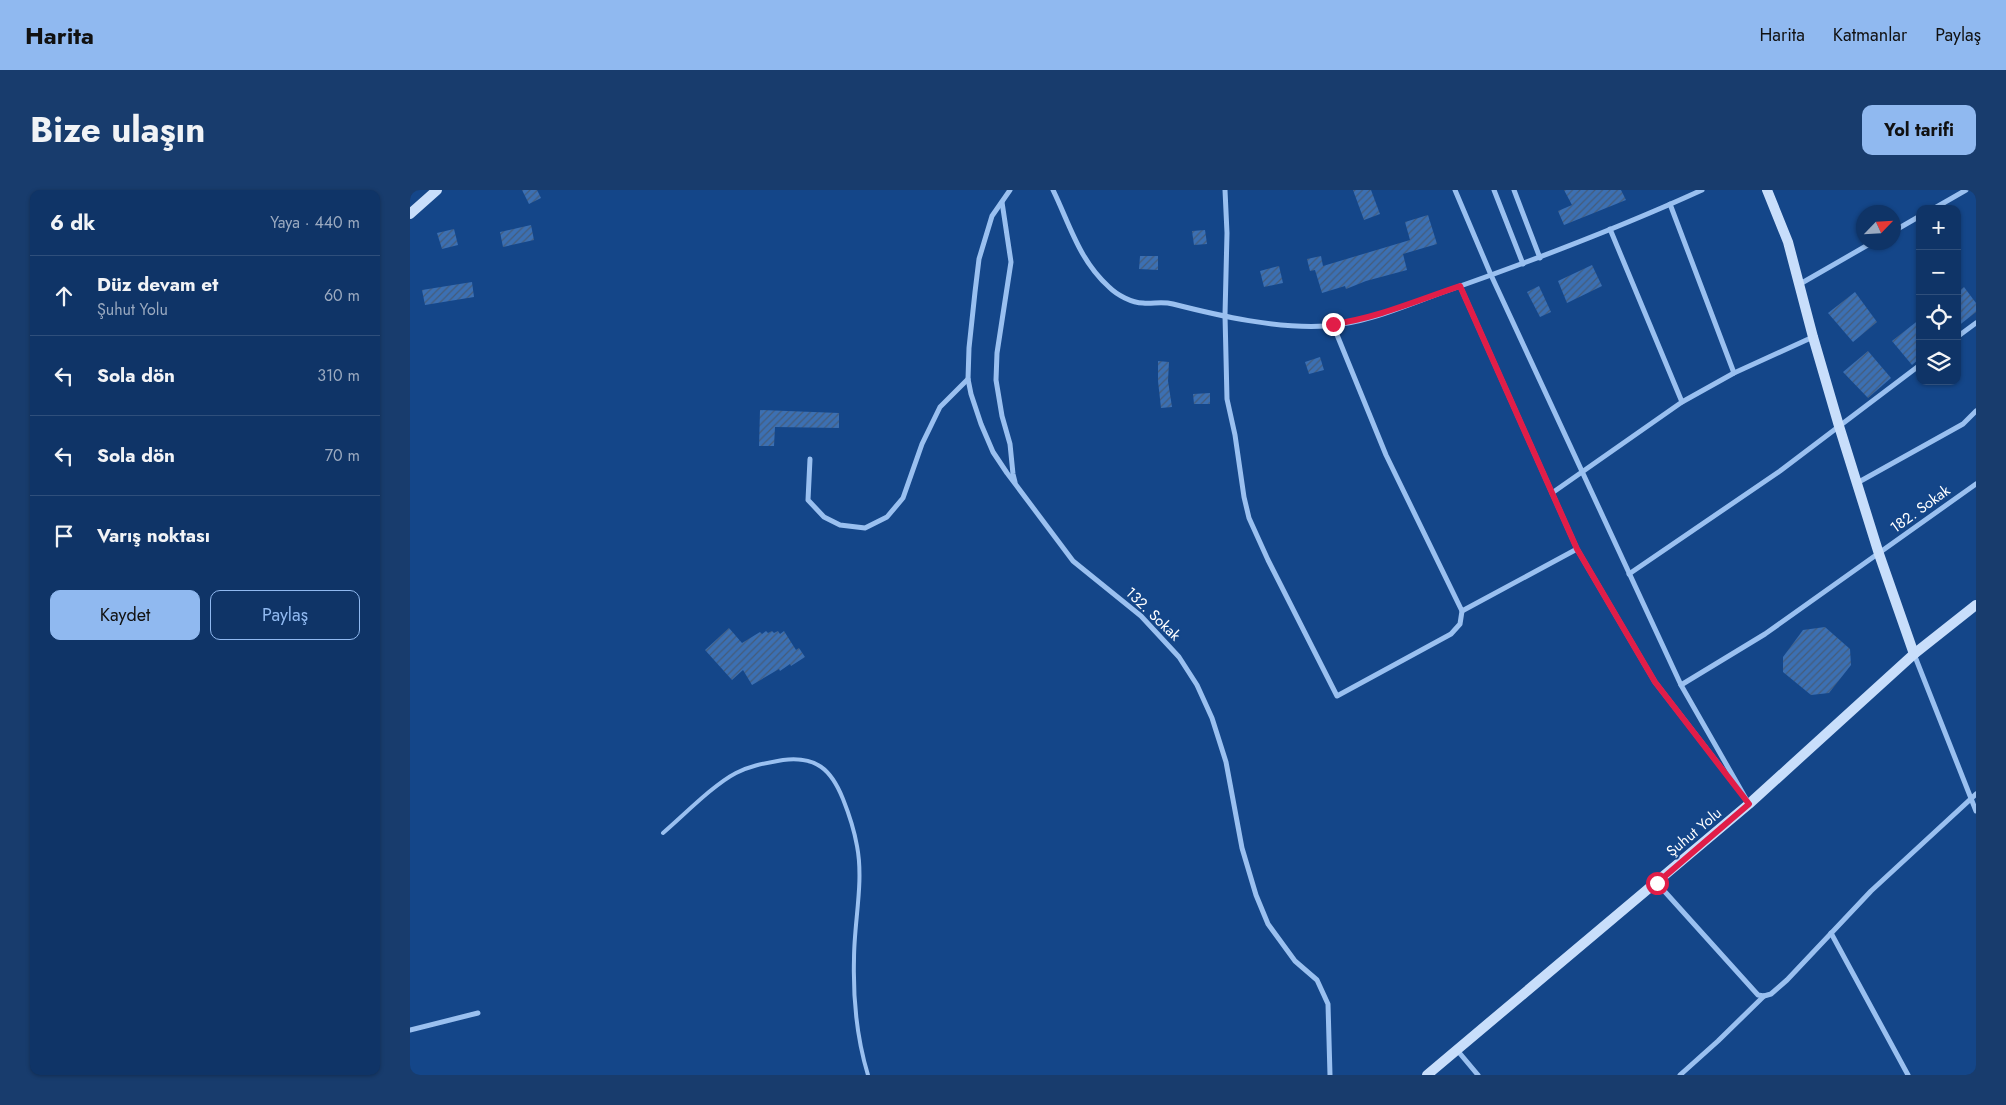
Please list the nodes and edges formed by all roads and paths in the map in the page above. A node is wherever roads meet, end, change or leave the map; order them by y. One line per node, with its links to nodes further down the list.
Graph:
1 (437, 190): 14 (main road)
2 (1010, 190): 11 (street, 132. Sokak)
3 (1053, 190): 24 (street)
4 (1225, 190): 24 (street)
5 (1455, 190): 21 (street)
6 (1494, 190): 20 (street)
7 (1514, 190): 19 (street)
8 (1702, 190): 12 (street)
9 (1767, 190): 22 (main road)
10 (1966, 190): 13 (street)
11 (1002, 201): 31 (street, 132. Sokak); 39 (street)
12 (1670, 204): 17 (street); 30 (street)
13 (1940, 205)
14 (410, 214)
15 (1916, 218): 16 (street)
16 (1901, 227)
17 (1610, 229): 19 (street); 32 (street)
18 (1859, 250): 22 (street)
19 (1540, 258): 20 (street)
20 (1523, 264): 21 (street)
21 (1491, 275): 23 (street); 36 (street)
22 (1799, 284): 28 (main road)
23 (1460, 286): 26 (street); 40 (street)
24 (1225, 315): 26 (street); 45 (street)
25 (1976, 323): 27 (street)
26 (1333, 324): 45 (street)
27 (1961, 334)
28 (1813, 337): 30 (street); 34 (main road)
29 (1916, 368): 34 (street)
30 (1734, 373): 32 (street)
31 (968, 378): 35 (street); 39 (street, 132. Sokak)
32 (1682, 402): 36 (street)
33 (1976, 410): 37 (street)
34 (1839, 426): 37 (main road); 43 (street)
35 (810, 459)
36 (1582, 472): 40 (street); 43 (street)
37 (1856, 484): 42 (main road)
38 (1976, 484): 42 (street, 182. Sokak)
39 (1018, 489): 59 (street, 132. Sokak)
40 (1552, 493): 41 (street)
41 (1577, 549): 45 (street); 49 (street)
42 (1879, 554): 46 (main road); 47 (street, 182. Sokak)
43 (1629, 574): 47 (street)
44 (1976, 605): 46 (main road, Şuhut Yolu)
45 (1462, 611)
46 (1914, 654): 48 (street); 49 (main road, Şuhut Yolu)
47 (1681, 685): 49 (street)
48 (1974, 795): 50 (street); 53 (street)
49 (1749, 804): 52 (main road, Şuhut Yolu)
50 (1976, 811)
51 (663, 833): 58 (lane)
52 (1657, 883): 54 (street); 57 (main road, Şuhut Yolu)
53 (1831, 933): 54 (street); 63 (street)
54 (1764, 996): 62 (street)
55 (478, 1012): 56 (street)
56 (410, 1030)
57 (1457, 1050): 60 (main road, Şuhut Yolu); 61 (street)
58 (868, 1075)
59 (1330, 1075)
60 (1426, 1075)
61 (1478, 1075)
62 (1680, 1075)
63 (1908, 1075)

